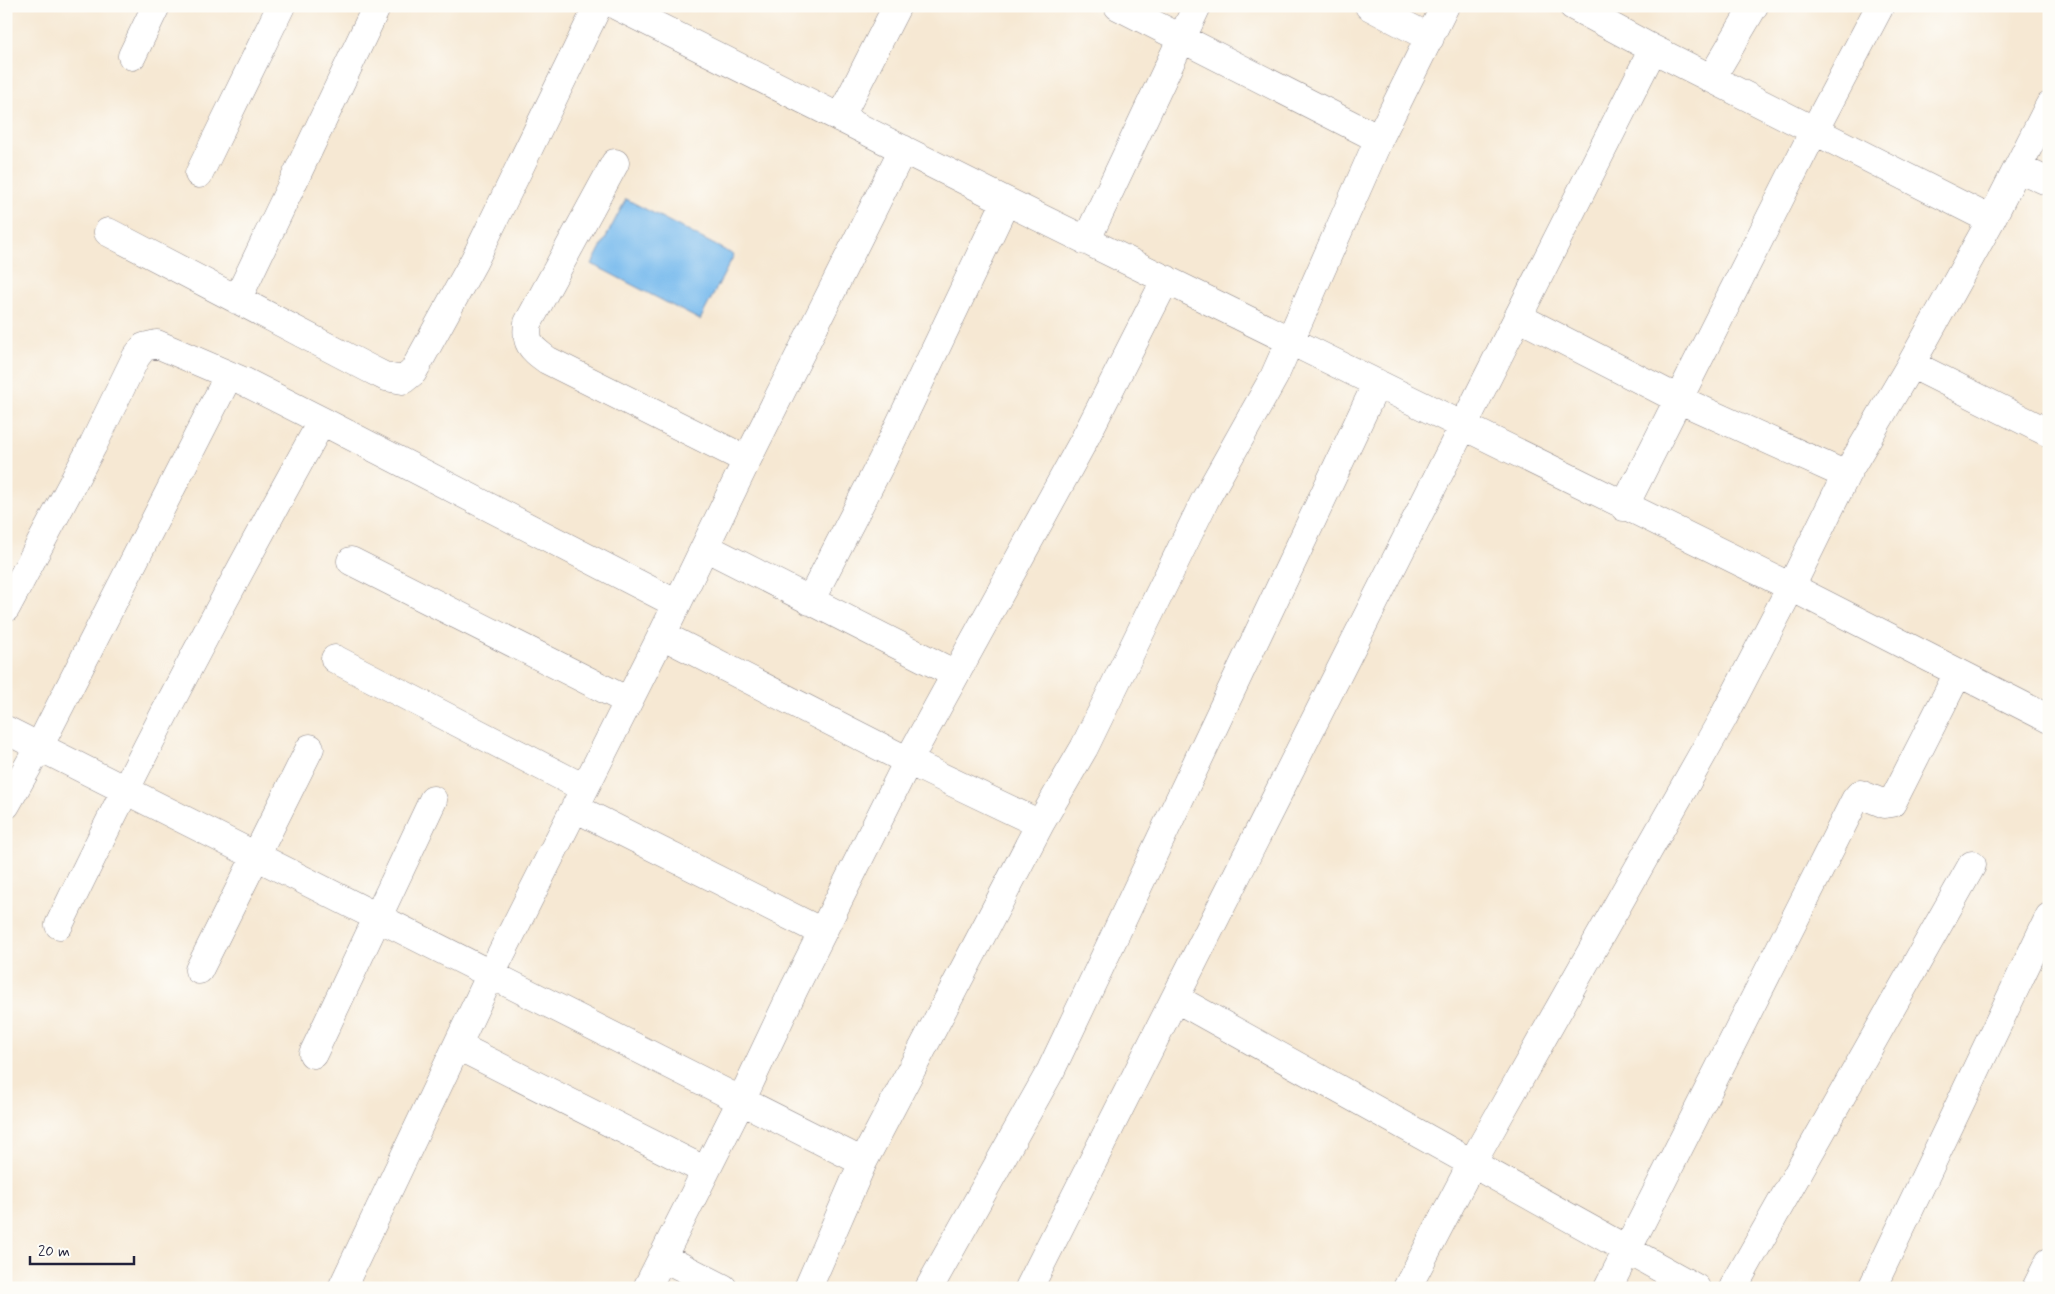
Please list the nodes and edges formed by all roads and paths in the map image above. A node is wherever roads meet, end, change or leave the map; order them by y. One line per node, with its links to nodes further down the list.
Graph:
1 (156, 6): 18 (street)
2 (281, 6): 27 (street)
3 (377, 6): 34 (street)
4 (598, 6): 34 (street)
5 (617, 6): 21 (street)
6 (898, 6): 21 (street)
7 (1118, 6): 16 (street)
8 (1197, 6): 16 (street)
9 (1369, 6): 15 (street)
10 (1445, 6): 15 (street)
11 (1573, 6): 14 (street)
12 (1754, 6): 19 (street)
13 (1880, 6): 22 (street)
14 (1610, 15): 17 (street)
15 (1430, 38): 23 (street)
16 (1181, 39): 23 (street); 32 (street)
17 (1652, 49): 19 (street); 35 (street)
18 (132, 56)
19 (1711, 79): 22 (street)
20 (2049, 106): 26 (street)
21 (840, 118): 24 (street)
22 (1814, 131): 30 (street); 40 (street)
23 (1379, 140): 36 (street)
24 (903, 149): 29 (street); 44 (street)
25 (615, 163): 44 (street)
26 (2018, 168): 28 (street); 30 (street)
27 (199, 174)
28 (2049, 182)
29 (1006, 201): 32 (street); 50 (street)
30 (1990, 220): 37 (street)
31 (108, 232): 34 (street)
32 (1086, 241): 33 (street)
33 (1166, 279): 36 (street); 55 (street)
34 (237, 300)
35 (1518, 317): 40 (street); 42 (street)
36 (1289, 339): 39 (street); 67 (street)
37 (1911, 364): 43 (street); 45 (street)
38 (229, 375): 41 (street); 52 (street); 60 (street)
39 (1377, 383): 42 (street); 90 (street)
40 (1678, 399): 45 (street); 46 (street)
41 (322, 421): 51 (street); 63 (street)
42 (1463, 426): 46 (street); 76 (street)
43 (2049, 433)
44 (747, 460): 47 (street)
45 (1846, 476): 49 (street)
46 (1624, 507): 49 (street)
47 (705, 547): 50 (street); 51 (street)
48 (351, 562): 57 (street)
49 (1792, 587): 56 (street); 81 (street)
50 (810, 601): 55 (street)
51 (677, 604): 53 (street)
52 (6, 608)
53 (662, 635): 57 (street); 62 (street)
54 (335, 659): 64 (street)
55 (956, 674): 62 (street)
56 (1958, 674): 58 (street); 83 (street)
57 (628, 701): 64 (street)
58 (2049, 719)
59 (6, 730): 60 (street)
60 (39, 747): 63 (street); 66 (street)
61 (310, 748): 68 (street)
62 (908, 761): 67 (street); 73 (street)
63 (124, 790): 68 (street); 72 (street)
64 (580, 798): 73 (street); 75 (street)
65 (433, 800): 70 (street)
66 (6, 805)
67 (1040, 824): 80 (street)
68 (255, 856): 70 (street); 74 (street)
69 (1972, 865): 95 (street)
70 (377, 917): 75 (street); 78 (street)
71 (2049, 917): 96 (street)
72 (58, 924)
73 (822, 932): 79 (street)
74 (199, 970)
75 (491, 974): 77 (street); 79 (street)
76 (1175, 998): 81 (street); 91 (street)
77 (458, 1046): 82 (street); 86 (street)
78 (313, 1054)
79 (742, 1101): 80 (street); 82 (street)
80 (863, 1162): 89 (street)
81 (1471, 1164): 83 (street); 92 (street)
82 (706, 1171): 84 (street)
83 (1627, 1250): 93 (street); 94 (street)
84 (662, 1257): 87 (street); 88 (street)
85 (2049, 1262): 97 (street)
86 (342, 1288)
87 (646, 1288)
88 (723, 1288)
89 (808, 1288)
90 (928, 1288)
91 (1029, 1288)
92 (1407, 1288)
93 (1608, 1288)
94 (1696, 1288)
95 (1732, 1288)
96 (1872, 1288)
97 (2036, 1288)

